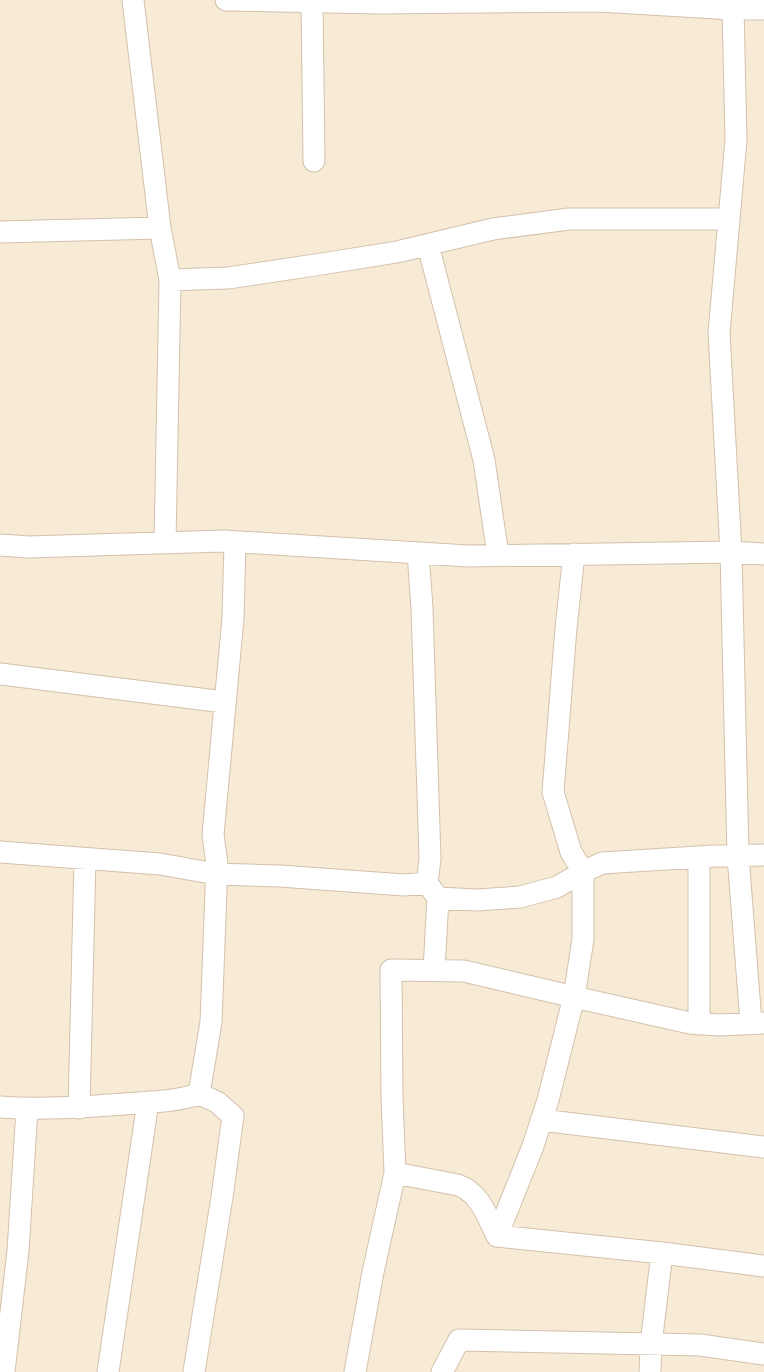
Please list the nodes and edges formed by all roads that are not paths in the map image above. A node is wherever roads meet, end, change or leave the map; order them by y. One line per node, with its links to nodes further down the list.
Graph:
1 (133, 0): 10 (street)
2 (226, 0): 5 (street)
3 (379, 1): 4 (street); 5 (street)
4 (560, 1): 6 (street)
5 (312, 2): 8 (street)
6 (733, 9): 7 (street); 9 (street)
7 (764, 9)
8 (314, 161)
9 (729, 219): 12 (street); 17 (street)
10 (160, 228): 11 (street); 13 (street)
11 (0, 232)
12 (428, 245): 13 (street); 21 (street)
13 (170, 280): 15 (street)
14 (235, 542): 15 (street); 18 (street); 23 (street)
15 (165, 543): 16 (street)
16 (0, 545)
17 (731, 552): 19 (street); 20 (street); 26 (street)
18 (418, 553): 21 (street); 31 (street)
19 (574, 554): 21 (street); 29 (street)
20 (764, 554)
21 (498, 555)
22 (0, 674): 23 (street)
23 (224, 702): 30 (street)
24 (0, 852): 28 (street)
25 (764, 855): 26 (street)
26 (738, 856): 27 (street); 34 (street)
27 (699, 857): 29 (street); 35 (street)
28 (85, 859): 30 (street); 39 (street)
29 (583, 872): 31 (street); 33 (street)
30 (216, 874): 31 (street); 36 (street)
31 (432, 890): 32 (street)
32 (434, 970): 33 (street); 43 (street)
33 (574, 997): 35 (street); 41 (street)
34 (757, 1023): 35 (street)
35 (699, 1024)
36 (199, 1094): 37 (street); 52 (street)
37 (148, 1102): 39 (street); 51 (street)
38 (0, 1107): 40 (street)
39 (79, 1108): 40 (street)
40 (27, 1109): 45 (street)
41 (541, 1120): 42 (street); 44 (street)
42 (764, 1146)
43 (395, 1173): 44 (street); 53 (street)
44 (497, 1236): 46 (street)
45 (9, 1249): 50 (street)
46 (662, 1253): 47 (street); 48 (street)
47 (764, 1266)
48 (651, 1344): 49 (street); 54 (street); 55 (street)
49 (764, 1354)
50 (4, 1372)
51 (108, 1372)
52 (194, 1372)
53 (355, 1372)
54 (442, 1372)
55 (650, 1372)

